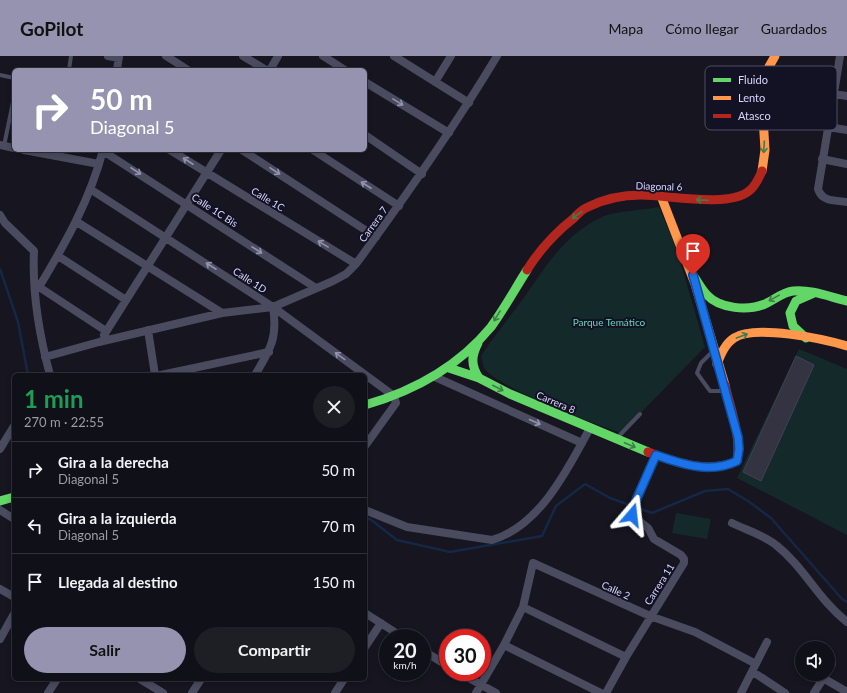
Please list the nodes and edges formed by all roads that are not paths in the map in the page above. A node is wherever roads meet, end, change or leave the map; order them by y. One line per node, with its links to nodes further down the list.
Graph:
1 (71, 56): 14 (lane)
2 (108, 56): 11 (street)
3 (166, 56): 16 (street)
4 (243, 56): 17 (street)
5 (278, 56): 18 (street)
6 (322, 56): 19 (street)
7 (451, 56): 23 (street)
8 (498, 56): 27 (street, Carrera 7)
9 (775, 56): 13 (main road, Diagonal 6, one-way to 13)
10 (840, 56): 21 (street)
11 (119, 57): 15 (street)
12 (398, 57): 23 (street)
13 (769, 66)
14 (69, 68)
15 (117, 68)
16 (185, 68)
17 (263, 68)
18 (271, 68)
19 (342, 68)
20 (0, 75): 22 (lane)
21 (837, 75)
22 (12, 78)
23 (435, 82): 27 (street)
24 (367, 83): 33 (street, one-way to 33)
25 (837, 94): 26 (street)
26 (847, 96)
27 (469, 103): 33 (street, Carrera 7)
28 (12, 105): 35 (lane)
29 (837, 128): 32 (street)
30 (764, 130): 51 (main road, Diagonal 6, one-way to 51)
31 (828, 130): 45 (street)
32 (847, 130)
33 (449, 133): 49 (street, Carrera 7)
34 (367, 137): 49 (street)
35 (2, 146): 36 (street)
36 (12, 148)
37 (45, 152): 44 (street)
38 (102, 152): 46 (street)
39 (106, 152): 53 (street, Calle 1C Bis, one-way to 53)
40 (173, 152): 48 (street, Calle 1C, one-way to 40)
41 (220, 152): 48 (street)
42 (245, 152): 58 (street, one-way to 58)
43 (316, 152): 54 (street, one-way to 43)
44 (56, 153): 46 (street)
45 (822, 159): 47 (street); 52 (street)
46 (99, 164): 50 (street)
47 (847, 164)
48 (206, 173): 53 (street); 60 (street, Calle 1C, one-way to 48)
49 (422, 174): 54 (street, Carrera 7)
50 (90, 189): 56 (street); 57 (street, Calle 1D)
51 (661, 196): 62 (main road); 71 (main road, Diagonal 6, one-way to 71)
52 (847, 202)
53 (187, 204): 57 (street); 63 (street, Calle 1C Bis, one-way to 63)
54 (399, 206): 58 (street, Carrera 7)
55 (0, 215): 79 (street)
56 (77, 222): 59 (street); 61 (street)
57 (166, 237): 61 (street); 67 (street, Calle 1D, one-way to 57)
58 (376, 237): 60 (street, Carrera 7)
59 (58, 256): 65 (street); 70 (street)
60 (356, 264): 63 (street, Carrera 7)
61 (147, 267): 65 (street); 68 (street)
62 (693, 275): 64 (main road, one-way to 62); 77 (main road)
63 (316, 288): 67 (street, Carrera 7)
64 (812, 294): 66 (main road); 72 (main road)
65 (126, 300): 70 (street)
66 (847, 303)
67 (274, 307): 68 (street, Carrera 7); 78 (street); 86 (street, Calle 1D, one-way to 67)
68 (222, 314): 69 (street, Carrera 7)
69 (148, 330): 75 (street, Carrera 7); 83 (street)
70 (106, 332): 75 (street)
71 (481, 337): 81 (main road, Diagonal 6); 89 (main road)
72 (806, 338): 74 (main road); 80 (main road, one-way to 72)
73 (847, 338): 74 (main road)
74 (830, 341): 76 (main road)
75 (99, 342): 79 (street, Carrera 7)
76 (847, 346)
77 (714, 350): 80 (main road); 90 (lane)
78 (269, 352): 84 (street); 85 (street)
79 (45, 357): 82 (street)
80 (717, 364): 90 (main road)
81 (449, 368): 88 (main road, Diagonal 6); 89 (main road, Carrera 8)
82 (49, 373)
83 (155, 373)
84 (169, 373)
85 (256, 373)
86 (363, 373)
87 (367, 376): 91 (street, Calle 1D, one-way to 87)
88 (435, 377): 91 (main road, Diagonal 6); 98 (street, one-way to 98)
89 (479, 378): 94 (main road, Carrera 8, one-way to 94)
90 (726, 391): 100 (main road, Carrera 8)
91 (394, 396): 92 (main road, Diagonal 6); 97 (street)
92 (367, 404)
93 (640, 414): 96 (lane)
94 (590, 428): 96 (main road, Carrera 8); 98 (street)
95 (12, 429): 99 (street)
96 (616, 439): 100 (main road, Carrera 8, one-way to 100)
97 (367, 443)
98 (582, 443): 104 (street)
99 (0, 449)
100 (656, 455): 111 (street, Carrera 11)
101 (12, 498): 102 (main road)
102 (0, 501)
103 (0, 510): 105 (street)
104 (367, 511)
105 (12, 518)
106 (732, 523): 113 (street)
107 (0, 589): 108 (street)
108 (12, 596)
109 (523, 607): 111 (street, Calle 2); 119 (street); 120 (street)
110 (367, 614): 114 (street)
111 (650, 616): 120 (street, Carrera 11); 121 (street, Calle 2)
112 (12, 618): 116 (street)
113 (847, 622)
114 (381, 623): 115 (street); 118 (street)
115 (390, 629)
116 (0, 639)
117 (768, 642): 121 (street)
118 (367, 644)
119 (504, 645): 129 (street); 136 (street)
120 (626, 657): 137 (street, Carrera 11)
121 (754, 668): 138 (street); 139 (street, Calle 2)
122 (835, 680): 130 (street)
123 (56, 681): 131 (street)
124 (143, 681): 132 (street)
125 (200, 681): 133 (street)
126 (343, 681): 134 (street)
127 (469, 681): 129 (street)
128 (821, 681): 140 (street)
129 (478, 689): 135 (street)
130 (847, 692)
131 (48, 693)
132 (163, 693)
133 (192, 693)
134 (335, 693)
135 (496, 693)
136 (601, 693)
137 (606, 693)
138 (741, 693)
139 (784, 693)
140 (814, 693)

